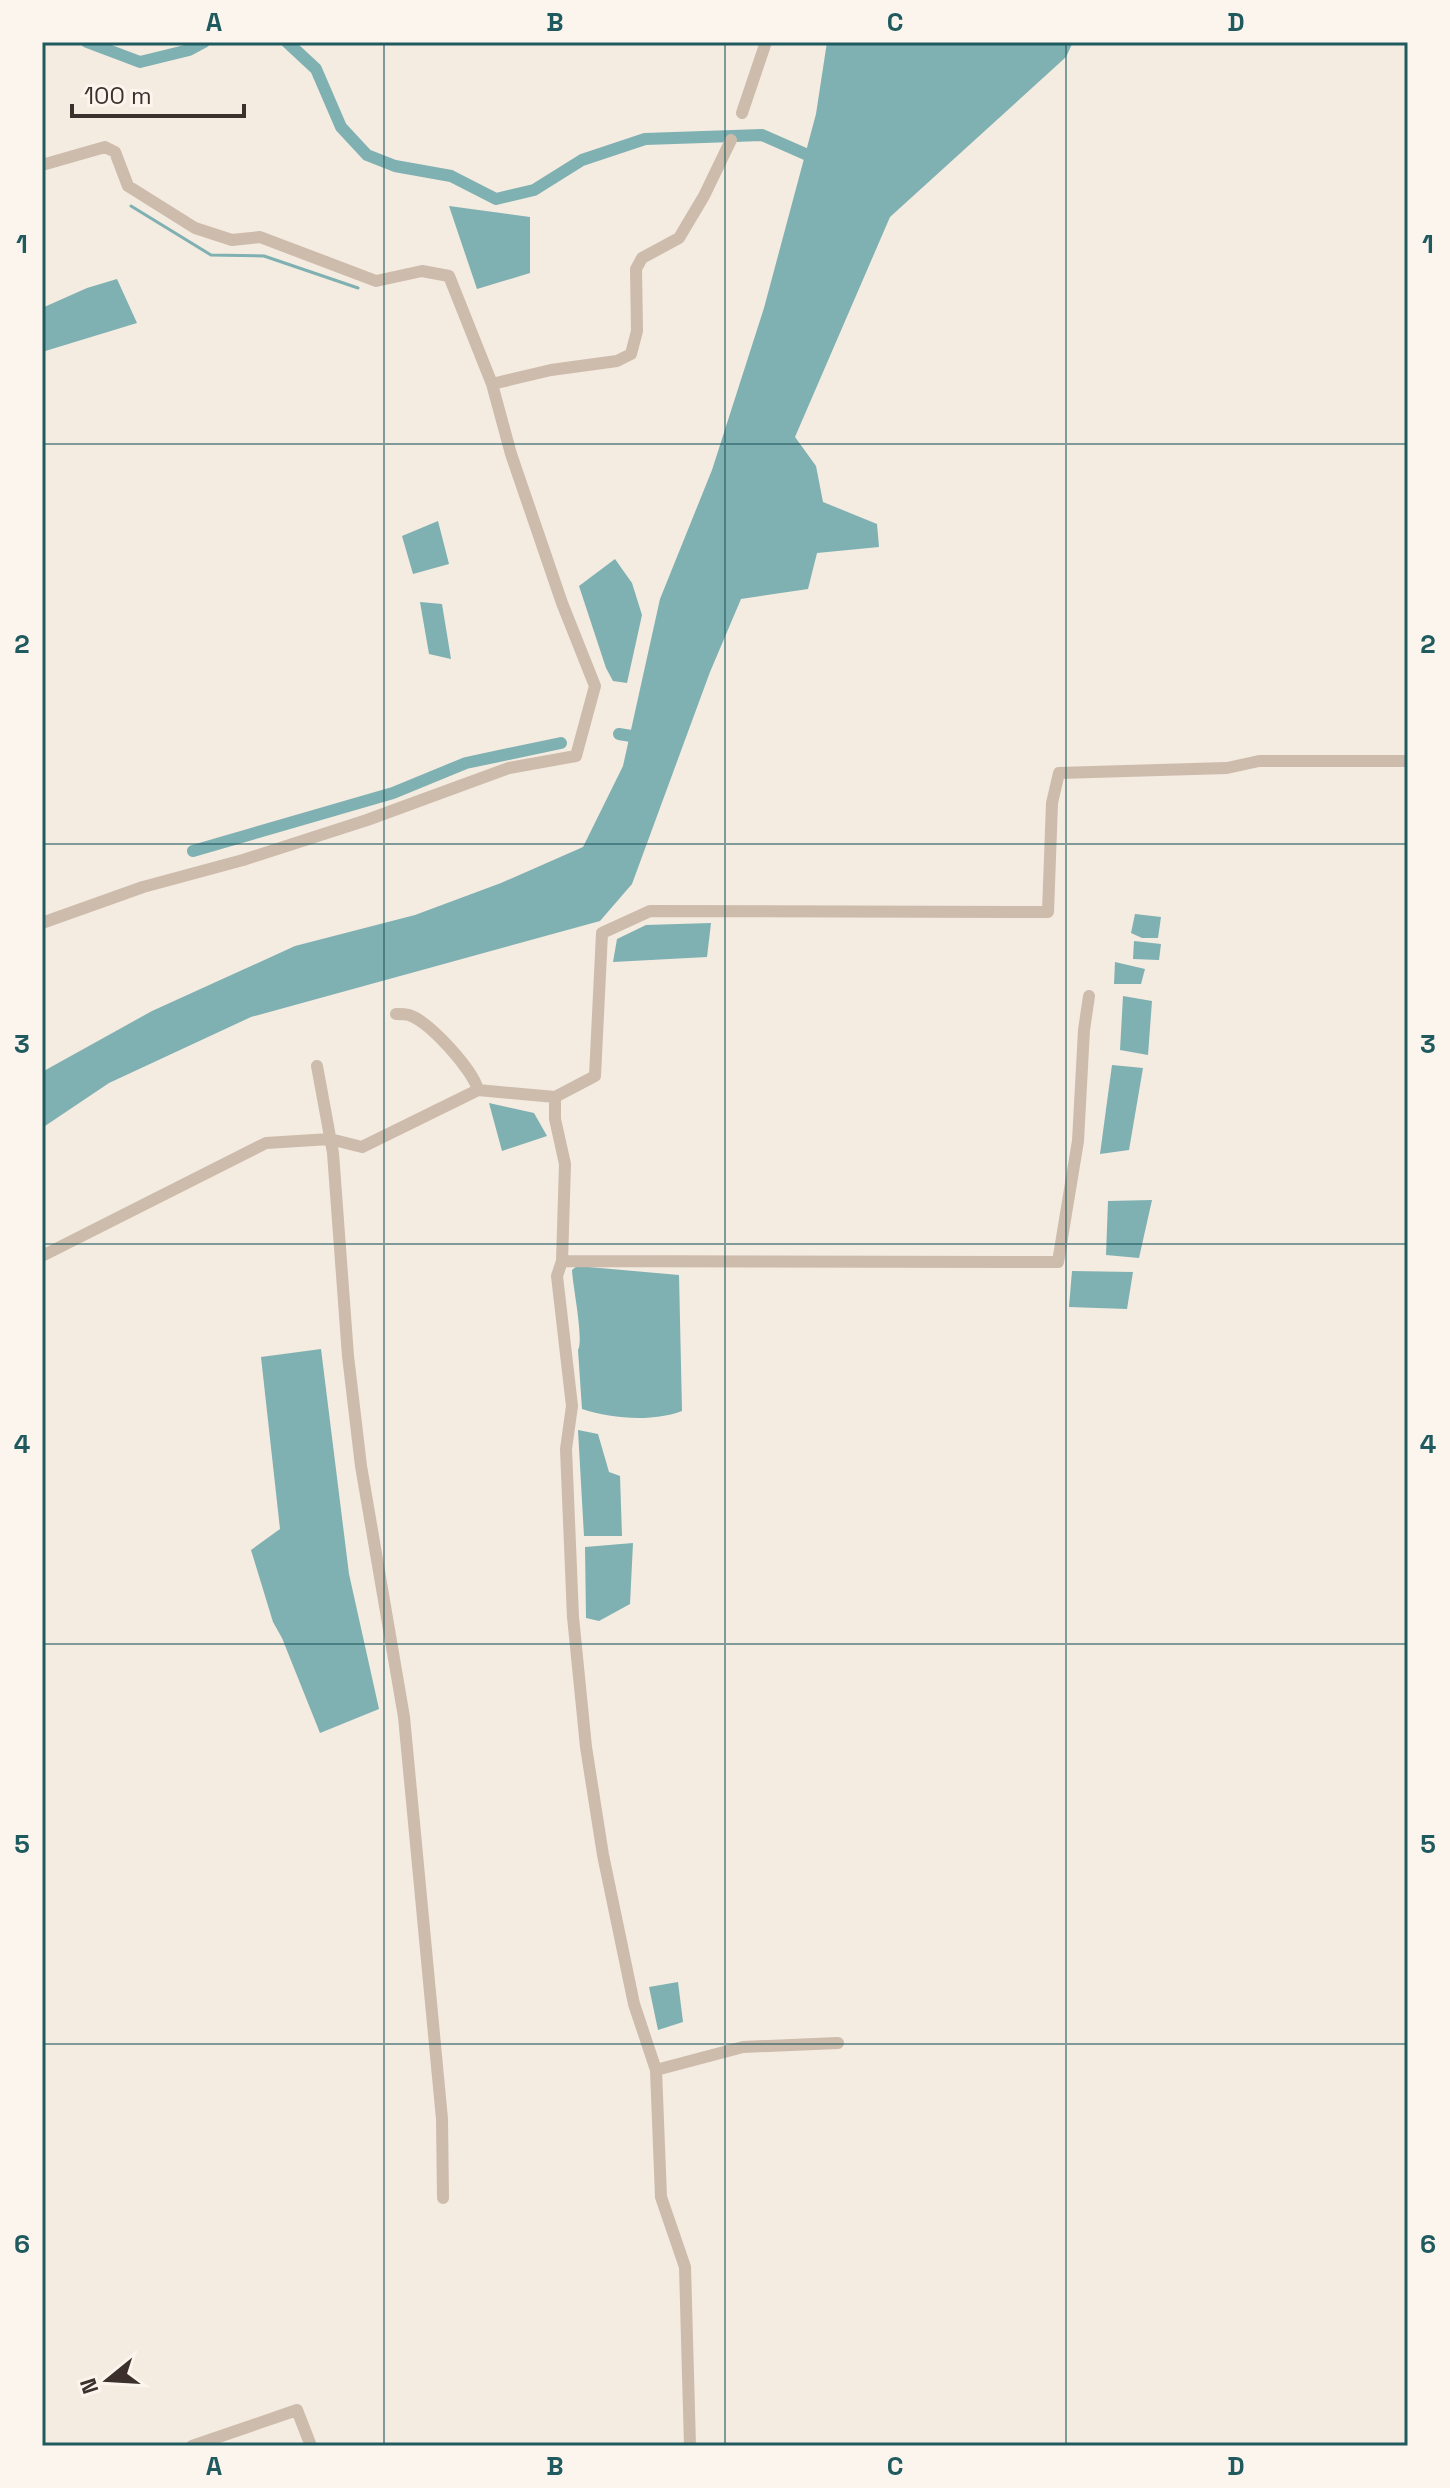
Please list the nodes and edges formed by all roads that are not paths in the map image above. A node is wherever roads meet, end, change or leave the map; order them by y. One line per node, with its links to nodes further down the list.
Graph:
1 (766, 42): 2 (street)
2 (742, 113)
3 (731, 140): 5 (street)
4 (42, 165): 5 (street)
5 (492, 384): 7 (street)
6 (1408, 761): 12 (street)
7 (42, 923)
8 (1089, 996): 15 (street)
9 (396, 1014): 11 (street)
10 (317, 1066): 13 (street)
11 (478, 1090): 12 (street); 13 (street)
12 (555, 1097): 15 (street)
13 (330, 1139): 14 (street); 18 (street)
14 (42, 1256)
15 (562, 1261): 17 (street)
16 (838, 2043): 17 (street)
17 (656, 2070): 21 (street)
18 (443, 2198)
19 (192, 2446): 20 (street)
20 (311, 2446)
21 (690, 2446)

